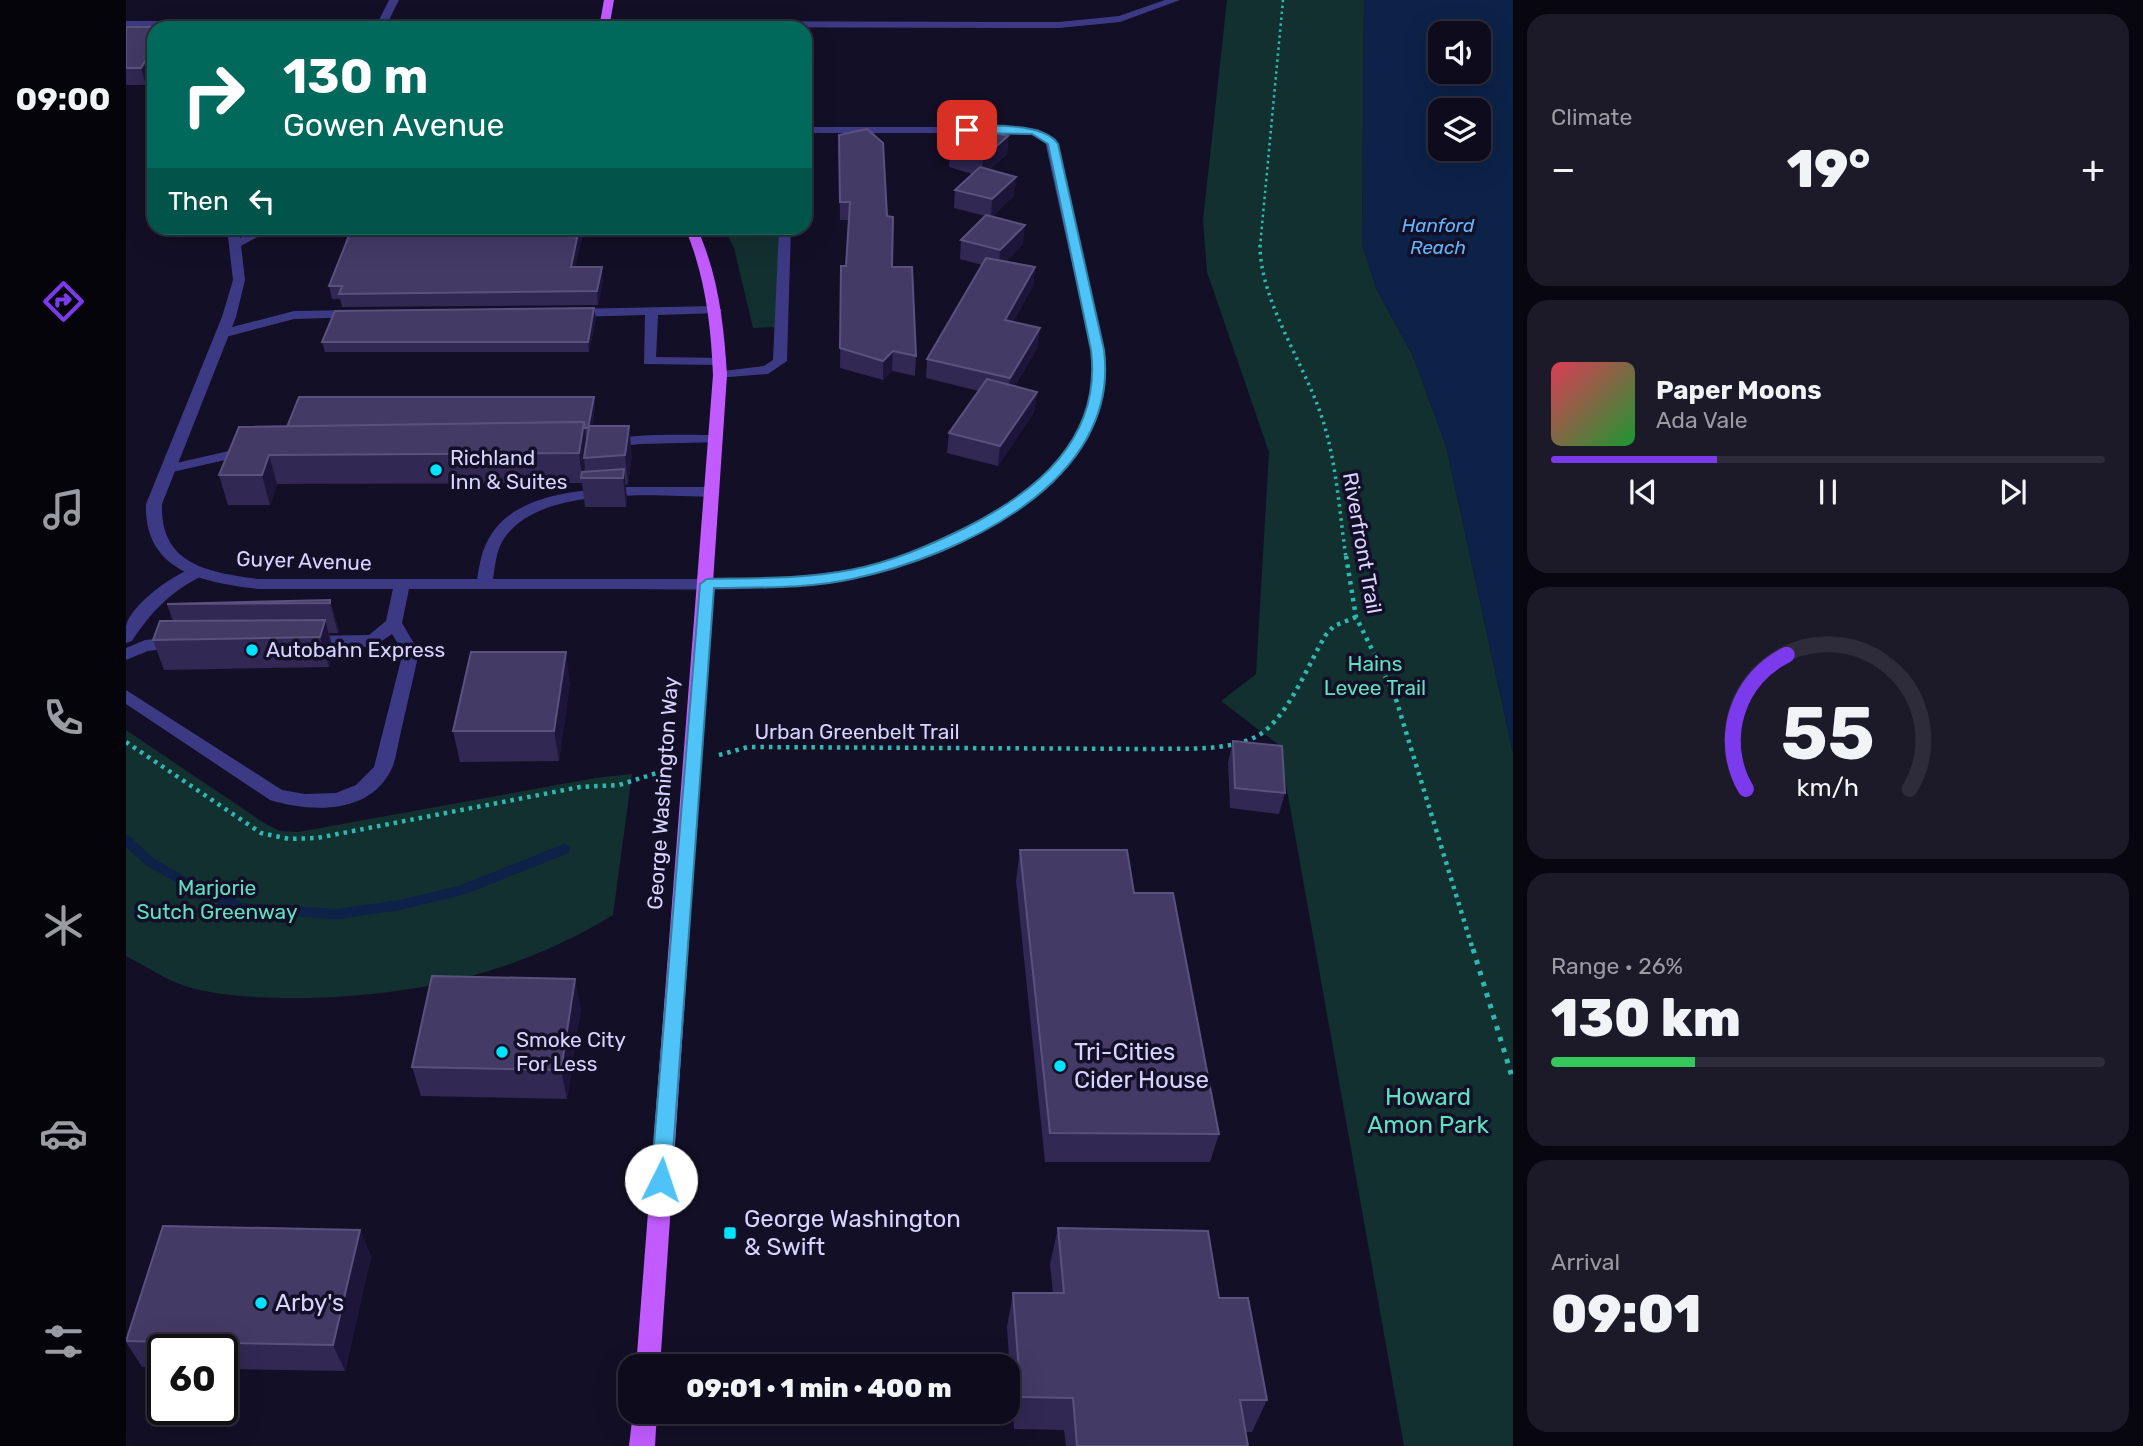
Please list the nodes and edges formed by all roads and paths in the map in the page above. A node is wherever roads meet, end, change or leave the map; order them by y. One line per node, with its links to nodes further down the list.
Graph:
1 (394, 0): 5 (street)
2 (609, 0): 6 (main road)
3 (1175, 0): 9 (street)
4 (1283, 0): 31 (path, Riverfront Trail)
5 (384, 21)
6 (605, 21)
7 (126, 24): 8 (street)
8 (147, 24)
9 (812, 26)
10 (812, 130): 30 (street, Guyer Avenue)
11 (234, 235): 15 (street, Guyer Avenue)
12 (254, 235): 15 (street)
13 (694, 235): 16 (main road, George Washington Way)
14 (785, 235): 21 (street)
15 (235, 244): 20 (street, Guyer Avenue)
16 (715, 310): 18 (street); 21 (main road, George Washington Way)
17 (552, 313): 18 (street)
18 (652, 313): 21 (street)
19 (373, 314): 20 (street)
20 (222, 334): 25 (street, Guyer Avenue)
21 (720, 368): 22 (main road, George Washington Way)
22 (716, 439): 23 (street); 26 (main road, George Washington Way)
23 (598, 445)
24 (261, 450): 25 (street)
25 (168, 470): 27 (street, Guyer Avenue)
26 (712, 492): 29 (street); 30 (main road, George Washington Way)
27 (196, 572): 28 (street, Guyer Avenue); 33 (street)
28 (402, 584): 29 (street, Guyer Avenue); 32 (street)
29 (484, 584): 30 (street, Guyer Avenue)
30 (707, 584): 39 (main road, George Washington Way)
31 (1356, 617): 39 (path, Urban Greenbelt Trail); 40 (path, Riverfront Trail)
32 (394, 623): 35 (street); 37 (street)
33 (126, 637)
34 (192, 642): 36 (street)
35 (289, 642)
36 (126, 654)
37 (126, 696)
38 (126, 742): 39 (path, Urban Greenbelt Trail)
39 (691, 763): 41 (main road, George Washington Way)
40 (1513, 1080)
41 (649, 1354)
42 (644, 1424): 43 (main road)
43 (642, 1446)

